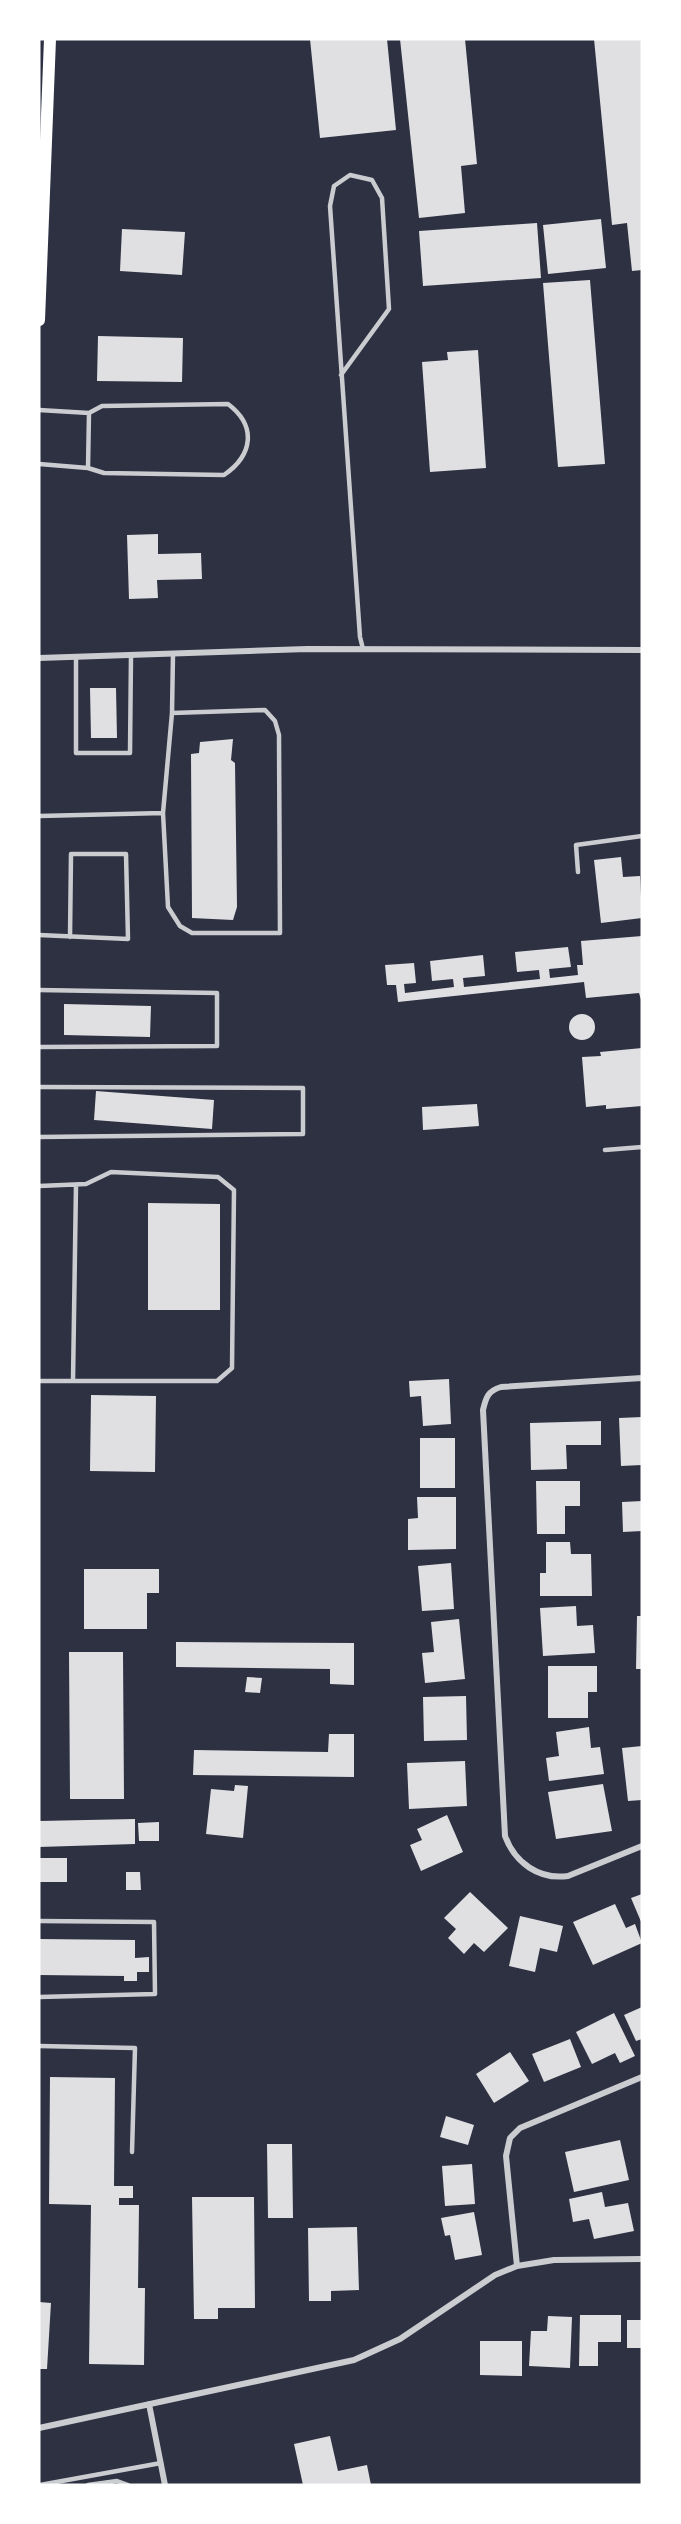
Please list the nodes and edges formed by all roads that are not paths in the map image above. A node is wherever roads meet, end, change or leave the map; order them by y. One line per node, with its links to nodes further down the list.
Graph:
1 (50, 39): 2 (main road)
2 (39, 320)
3 (341, 375): 3 (lane); 8 (lane)
4 (39, 410): 5 (lane)
5 (89, 412): 7 (lane); 7 (lane)
6 (39, 464): 7 (lane)
7 (88, 468)
8 (363, 649): 9 (street); 10 (street)
9 (642, 650)
10 (173, 654): 11 (street); 14 (lane)
11 (130, 655): 12 (street); 12 (lane)
12 (76, 657): 13 (street)
13 (39, 658)
14 (172, 712): 15 (lane); 15 (lane)
15 (163, 813): 16 (lane)
16 (39, 816)
17 (642, 836): 18 (lane)
18 (578, 872)
19 (39, 935): 20 (lane)
20 (69, 937): 20 (lane)
21 (39, 990): 22 (lane)
22 (39, 1047)
23 (39, 1087): 24 (lane)
24 (39, 1137)
25 (642, 1147): 26 (lane)
26 (606, 1150)
27 (76, 1185): 28 (lane); 30 (lane); 30 (lane)
28 (39, 1186)
29 (642, 1378): 32 (street)
30 (73, 1381): 31 (lane)
31 (39, 1382)
32 (642, 1846)
33 (39, 1921): 34 (lane)
34 (39, 1997)
35 (39, 2046): 37 (lane)
36 (642, 2077): 39 (street)
37 (132, 2152)
38 (642, 2259): 39 (street)
39 (517, 2265): 40 (street)
40 (149, 2404): 41 (street); 42 (street)
41 (39, 2428)
42 (161, 2463): 43 (lane); 46 (street)
43 (40, 2485)
44 (88, 2485): 45 (lane)
45 (128, 2485)
46 (165, 2485)

